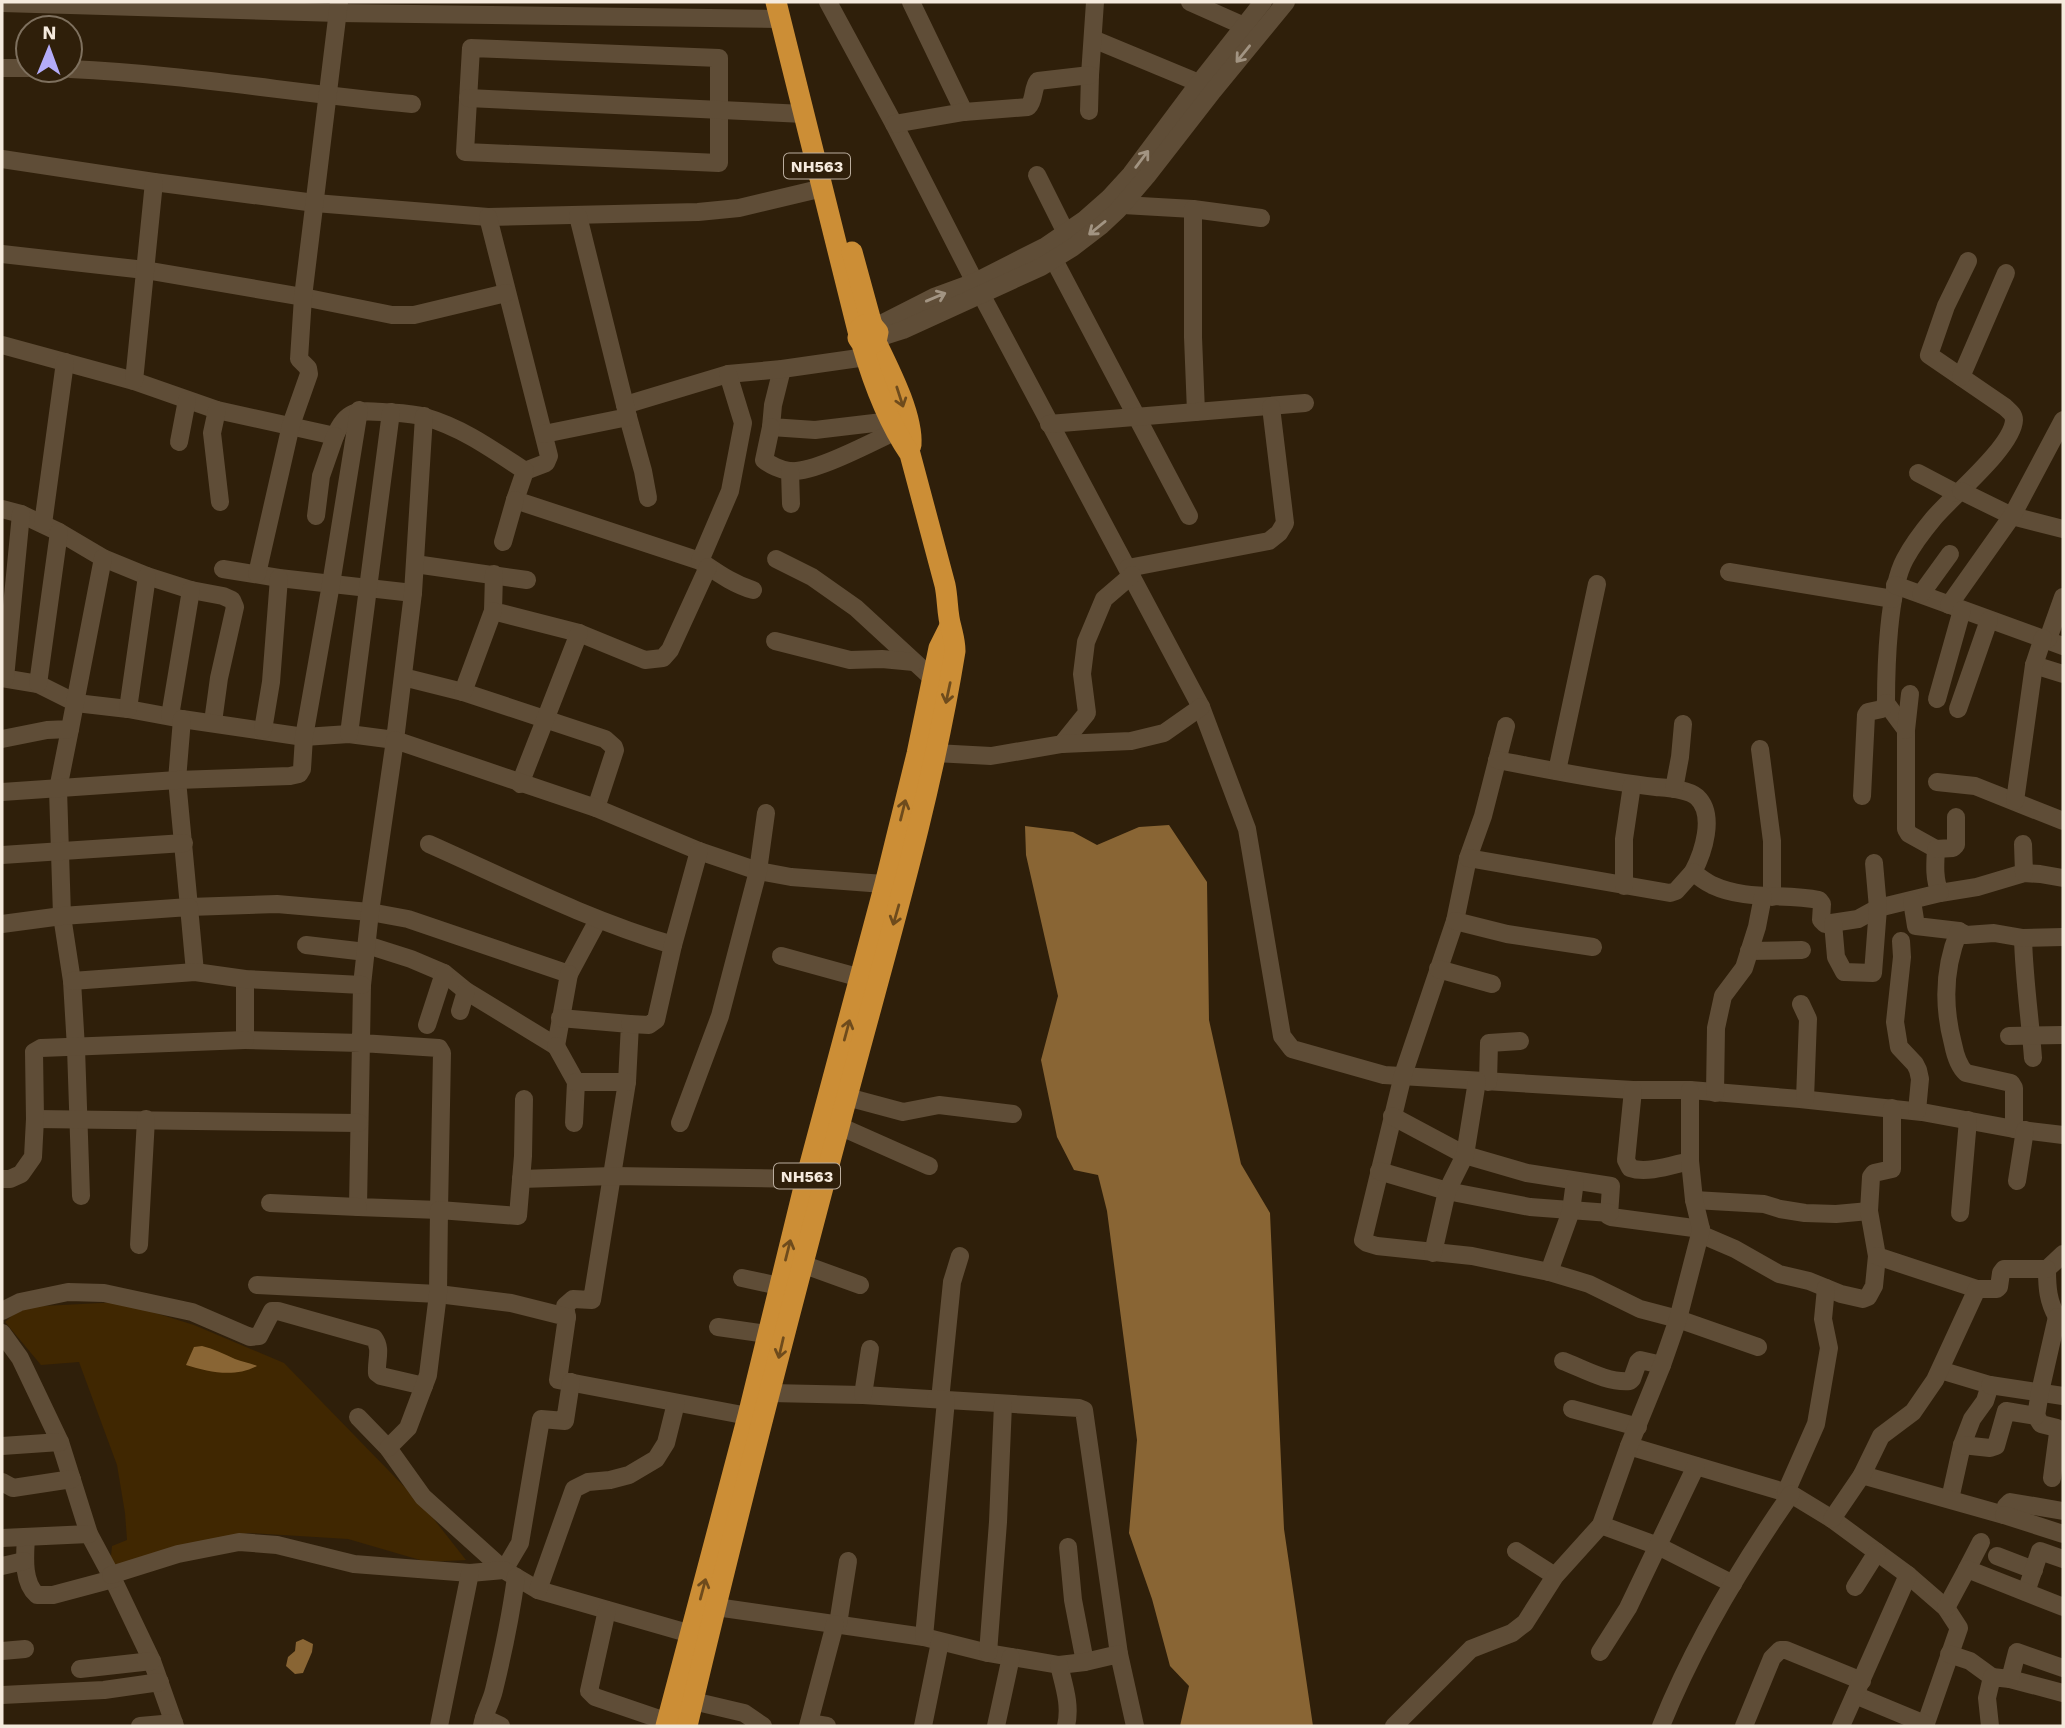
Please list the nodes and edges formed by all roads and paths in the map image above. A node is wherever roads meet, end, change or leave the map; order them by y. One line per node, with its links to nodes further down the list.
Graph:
1 (828, 2): 22 (street)
2 (911, 2): 20 (street)
3 (1095, 2): 11 (street)
4 (1190, 2): 10 (street)
5 (1263, 2): 10 (street)
6 (1286, 2): 28 (street, one-way to 28)
7 (2, 3): 8 (street)
8 (339, 7): 9 (street); 15 (street)
9 (782, 8): 21 (highway, NH563); 42 (highway, NH563)
10 (1244, 26): 14 (street)
11 (1093, 39): 13 (street); 14 (street)
12 (84, 70): 15 (street)
13 (1090, 75): 19 (street); 20 (street)
14 (1199, 83): 33 (street, one-way to 14)
15 (329, 97): 17 (street); 27 (street)
16 (468, 98): 18 (street); 18 (street); 18 (street)
17 (412, 104)
18 (719, 110): 21 (street)
19 (1089, 111)
20 (964, 112): 22 (street)
21 (804, 114): 26 (highway, NH563)
22 (894, 124): 39 (street)
23 (2, 159): 25 (street)
24 (1037, 175): 33 (street)
25 (154, 182): 27 (street); 37 (street)
26 (823, 188): 30 (street); 42 (highway, NH563)
27 (315, 203): 31 (street); 41 (street)
28 (1123, 205): 29 (street); 35 (street, one-way to 35)
29 (1193, 209): 32 (street); 56 (street)
30 (578, 216): 31 (street); 54 (street)
31 (488, 217): 40 (street)
32 (1261, 218)
33 (1066, 233): 39 (street)
34 (2, 254): 37 (street)
35 (1054, 260): 39 (street); 57 (street)
36 (1968, 261): 47 (street)
37 (145, 270): 41 (street); 48 (street)
38 (2006, 273): 47 (street)
39 (978, 288): 42 (street); 62 (street)
40 (506, 293): 41 (street); 65 (street)
41 (303, 297): 63 (street)
42 (870, 338): 45 (street); 64 (highway, NH563); 68 (highway, NH563, one-way to 68)
43 (2, 345): 44 (street)
44 (65, 362): 48 (street); 84 (street)
45 (782, 369): 46 (street); 60 (street)
46 (728, 374): 54 (street); 61 (street)
47 (1961, 377): 74 (street)
48 (134, 381): 49 (street)
49 (187, 400): 52 (street); 67 (street)
50 (1305, 403): 51 (street)
51 (1271, 407): 56 (street); 93 (street)
52 (217, 410): 63 (street); 77 (street)
53 (359, 410): 55 (street); 66 (street); 73 (street)
54 (626, 411): 65 (street); 75 (street)
55 (391, 412): 58 (street); 102 (street)
56 (1196, 412): 57 (street)
57 (1135, 415): 62 (street); 82 (street)
58 (424, 416): 69 (street); 90 (street)
59 (2063, 420): 83 (street)
60 (771, 421): 61 (street); 64 (street); 70 (street)
61 (743, 423): 91 (street)
62 (1049, 424): 93 (street)
63 (292, 425): 66 (street); 95 (street)
64 (894, 426): 68 (highway, NH563); 70 (street)
65 (544, 434): 69 (street)
66 (335, 436): 72 (street)
67 (179, 442)
68 (910, 454): 112 (highway, NH563)
69 (525, 471): 76 (street)
70 (790, 471): 78 (street)
71 (1918, 473): 74 (street)
72 (321, 476): 73 (street); 81 (street)
73 (347, 485): 100 (street)
74 (1958, 492): 83 (street); 105 (street)
75 (648, 498)
76 (515, 500): 86 (street); 91 (street)
77 (220, 502)
78 (791, 504)
79 (2, 509): 80 (street)
80 (21, 514): 84 (street); 120 (street)
81 (316, 516)
82 (1189, 516)
83 (2012, 516): 85 (street); 109 (street)
84 (51, 528): 88 (street); 122 (street)
85 (2063, 530)
86 (503, 542)
87 (1950, 554): 107 (street)
88 (103, 558): 97 (street); 126 (street)
89 (776, 559): 116 (street)
90 (415, 564): 96 (street); 106 (street)
91 (704, 564): 104 (street); 113 (street)
92 (223, 569): 95 (street)
93 (1130, 571): 128 (street); 143 (street)
94 (1729, 572): 105 (street)
95 (257, 574): 98 (street)
96 (494, 574): 99 (street); 110 (street)
97 (147, 576): 103 (street); 129 (street)
98 (279, 578): 100 (street); 137 (street)
99 (527, 580)
100 (331, 584): 102 (street); 140 (street)
101 (1597, 584): 147 (street)
102 (369, 588): 106 (street); 139 (street)
103 (191, 590): 131 (street); 133 (street)
104 (753, 590)
105 (1894, 592): 107 (street); 127 (street)
106 (412, 593): 119 (street)
107 (1921, 594): 109 (street)
108 (2063, 597): 115 (street)
109 (1956, 607): 111 (street); 125 (street)
110 (493, 611): 113 (street); 123 (street)
111 (1989, 620): 115 (street); 130 (street)
112 (950, 626): 121 (highway, NH563); 145 (highway, NH563, one-way to 145)
113 (579, 633): 132 (street)
114 (775, 641): 116 (street)
115 (2051, 641): 117 (street)
116 (914, 662): 121 (street)
117 (2034, 665): 118 (street); 156 (street)
118 (2063, 674)
119 (403, 677): 123 (street); 142 (street)
120 (3, 678): 122 (street)
121 (932, 678): 174 (highway, NH563, one-way to 121)
122 (38, 684): 126 (street)
123 (463, 692): 132 (street)
124 (1910, 694): 138 (street)
125 (1937, 699)
126 (76, 703): 129 (street); 136 (street)
127 (1886, 703): 138 (street); 155 (street)
128 (1200, 707): 143 (street); 224 (street)
129 (128, 709): 131 (street)
130 (1958, 709)
131 (176, 718): 133 (street); 148 (street)
132 (545, 719): 150 (street); 157 (street)
133 (213, 722): 137 (street)
134 (1682, 724): 153 (street)
135 (1506, 726): 146 (street)
136 (71, 729): 141 (street); 152 (street)
137 (263, 730): 140 (street)
138 (1906, 730): 164 (street)
139 (349, 734): 140 (street); 142 (street)
140 (304, 737): 148 (street)
141 (2, 739)
142 (395, 740): 150 (street); 181 (street)
143 (1062, 744): 145 (street)
144 (1760, 749): 177 (street)
145 (935, 752): 174 (highway, NH563)
146 (1497, 760): 147 (street); 168 (street)
147 (1557, 771): 151 (street)
148 (177, 780): 152 (street); 161 (street)
149 (1937, 782): 156 (street)
150 (520, 784): 157 (street)
151 (1632, 785): 153 (street); 175 (street)
152 (58, 789): 154 (street); 166 (street)
153 (1674, 789): 171 (street)
154 (2, 792)
155 (1862, 796)
156 (2015, 801): 160 (street)
157 (596, 808): 165 (street)
158 (766, 813): 170 (street)
159 (1956, 817): 164 (street)
160 (2063, 821)
161 (184, 843): 166 (street); 179 (street)
162 (429, 844): 183 (street)
163 (2023, 844): 172 (street)
164 (1936, 849): 176 (street)
165 (699, 851): 170 (street); 194 (street)
166 (59, 853): 167 (street); 182 (street)
167 (2, 855)
168 (1468, 858): 175 (street); 184 (street)
169 (1874, 863): 180 (street)
170 (758, 871): 174 (street); 244 (street)
171 (1693, 873): 175 (street); 177 (street)
172 (2024, 873): 173 (street); 176 (street)
173 (2063, 878)
174 (894, 885): 204 (highway, NH563); 231 (highway, NH563, one-way to 231)
175 (1624, 886)
176 (1940, 893): 178 (street)
177 (1768, 896): 185 (street); 198 (street)
178 (1912, 901): 180 (street); 187 (street)
179 (189, 907): 181 (street); 182 (street); 201 (street)
180 (1878, 908): 185 (street); 191 (street)
181 (370, 912): 196 (street); 203 (street)
182 (62, 916): 186 (street); 206 (street)
183 (598, 920): 194 (street); 203 (street)
184 (1455, 921): 195 (street); 200 (street)
185 (1833, 923): 191 (street)
186 (2, 924)
187 (1916, 926): 188 (street); 192 (street)
188 (1959, 931): 190 (street); 246 (street)
189 (2063, 937): 190 (street)
190 (2023, 938): 215 (street)
191 (1875, 940): 192 (street)
192 (1901, 941): 235 (street)
193 (306, 945): 196 (street)
194 (673, 945): 213 (street)
195 (1593, 947)
196 (366, 949): 202 (street); 207 (street)
197 (1802, 950): 198 (street)
198 (1749, 951): 230 (street)
199 (781, 956): 204 (street)
200 (1438, 969): 208 (street); 224 (street)
201 (195, 972): 205 (street); 206 (street)
202 (444, 973): 209 (street); 214 (street)
203 (569, 974): 212 (street)
204 (861, 978): 253 (highway, NH563, one-way to 204)
205 (245, 979): 207 (street); 218 (street)
206 (72, 981): 222 (street)
207 (362, 985): 220 (street)
208 (1492, 985)
209 (466, 991): 211 (street); 221 (street)
210 (1801, 1004): 233 (street)
211 (460, 1011)
212 (560, 1018): 213 (street); 221 (street)
213 (630, 1024): 226 (street)
214 (427, 1025)
215 (2031, 1035): 216 (street); 217 (street); 223 (street)
216 (2063, 1035)
217 (2009, 1036)
218 (245, 1040): 220 (street); 222 (street)
219 (1520, 1041): 227 (street)
220 (361, 1043): 243 (street); 263 (street)
221 (556, 1046): 225 (street)
222 (76, 1048): 238 (street); 239 (street)
223 (2033, 1058)
224 (1403, 1075): 227 (street); 237 (street)
225 (576, 1082): 226 (street); 242 (street)
226 (627, 1082): 252 (street)
227 (1483, 1082): 228 (street); 248 (street)
228 (1633, 1090): 229 (street); 249 (street)
229 (1690, 1090): 230 (street); 249 (street)
230 (1715, 1093): 233 (street)
231 (847, 1097): 236 (street); 245 (highway, NH563)
232 (524, 1099): 255 (street)
233 (1805, 1099): 234 (street)
234 (1892, 1108): 235 (street); 265 (street)
235 (1917, 1111): 241 (street)
236 (1013, 1114)
237 (1392, 1116): 248 (street); 251 (street)
238 (78, 1118): 239 (street); 240 (street); 259 (street)
239 (35, 1119): 254 (street)
240 (146, 1119): 243 (street); 269 (street)
241 (1968, 1120): 246 (street); 267 (street)
242 (574, 1122)
243 (359, 1123): 262 (street)
244 (680, 1123)
245 (839, 1126): 250 (street); 274 (highway, NH563)
246 (2019, 1129): 247 (street); 257 (street)
247 (2063, 1135)
248 (1465, 1155): 256 (street); 258 (street)
249 (1690, 1161): 260 (street)
250 (929, 1166)
251 (1378, 1171): 258 (street); 270 (street)
252 (613, 1176): 253 (street); 255 (street); 285 (street)
253 (806, 1179): 280 (highway, NH563, one-way to 253)
254 (2, 1180)
255 (521, 1180): 263 (street)
256 (1575, 1181): 264 (street); 266 (street)
257 (2017, 1181)
258 (1447, 1191): 264 (street); 270 (street)
259 (81, 1196)
260 (1694, 1200): 265 (street); 268 (street)
261 (270, 1203): 262 (street)
262 (358, 1207): 263 (street)
263 (439, 1210): 283 (street)
264 (1571, 1211): 266 (street); 276 (street)
265 (1869, 1211): 273 (street)
266 (1610, 1213): 268 (street)
267 (1960, 1213)
268 (1700, 1231): 281 (street); 287 (street)
269 (139, 1245)
270 (1433, 1253): 276 (street)
271 (2063, 1254): 275 (street)
272 (960, 1256): 305 (street)
273 (1877, 1256): 281 (street); 282 (street)
274 (802, 1264): 279 (street); 302 (highway, NH563, one-way to 302)
275 (2047, 1269): 282 (street); 286 (street)
276 (1549, 1272): 287 (street)
277 (742, 1278): 280 (street)
278 (257, 1285): 283 (street)
279 (860, 1285)
280 (779, 1286): 290 (highway, NH563)
281 (1826, 1289): 323 (street)
282 (1976, 1289): 297 (street)
283 (438, 1294): 285 (street); 300 (street)
284 (2, 1311): 300 (street)
285 (567, 1317): 298 (street)
286 (2060, 1317): 301 (street)
287 (1678, 1319): 291 (street); 296 (street)
288 (718, 1327): 290 (street)
289 (2, 1333): 294 (street)
290 (767, 1334): 309 (highway, NH563)
291 (1758, 1347)
292 (870, 1349): 303 (street)
293 (2, 1358): 294 (street)
294 (20, 1358): 313 (street)
295 (1563, 1361): 296 (street)
296 (1662, 1366): 312 (street)
297 (1940, 1370): 299 (street); 319 (street)
298 (571, 1382): 306 (street); 347 (street)
299 (1990, 1385): 301 (street); 314 (street)
300 (424, 1386): 317 (street)
301 (2040, 1392): 304 (street); 310 (street)
302 (771, 1393): 303 (street); 328 (highway, NH563)
303 (863, 1395): 305 (street)
304 (2063, 1396)
305 (940, 1400): 307 (street); 361 (street)
306 (676, 1403): 309 (street); 353 (street)
307 (1003, 1404): 365 (street); 366 (street)
308 (1572, 1409): 312 (street)
309 (748, 1416): 328 (highway, NH563)
310 (2036, 1416): 314 (street); 320 (street)
311 (358, 1417): 317 (street)
312 (1638, 1427): 316 (street)
313 (60, 1442): 315 (street); 321 (street)
314 (1962, 1445): 324 (street)
315 (2, 1446)
316 (1629, 1446): 318 (street); 329 (street)
317 (388, 1448): 347 (street)
318 (1696, 1466): 323 (street); 335 (street)
319 (1862, 1475): 324 (street); 327 (street)
320 (2052, 1478)
321 (72, 1479): 322 (street); 330 (street)
322 (2, 1482)
323 (1789, 1493): 327 (street); 351 (street)
324 (1950, 1499): 326 (street)
325 (2063, 1511): 326 (street)
326 (2004, 1515): 331 (street)
327 (1832, 1519): 338 (street)
328 (729, 1521): 355 (highway, NH563); 360 (highway, NH563, one-way to 328)
329 (1601, 1525): 335 (street); 349 (street)
330 (89, 1534): 332 (street); 350 (street)
331 (2063, 1534)
332 (26, 1536): 333 (street); 341 (street)
333 (2, 1538)
334 (1981, 1542): 344 (street)
335 (1658, 1546): 351 (street); 364 (street)
336 (1068, 1547): 370 (street)
337 (1516, 1551): 349 (street)
338 (1877, 1552): 348 (street); 352 (street)
339 (1997, 1556): 345 (street)
340 (2063, 1559): 345 (street)
341 (24, 1561): 343 (street); 350 (street)
342 (848, 1562): 359 (street)
343 (2, 1566)
344 (1967, 1569): 354 (street); 357 (street)
345 (2034, 1570): 354 (street)
346 (470, 1573): 347 (street); 350 (street); 387 (street)
347 (510, 1574): 353 (street); 380 (street)
348 (1908, 1575): 357 (street); 376 (street)
349 (1555, 1576): 395 (street)
350 (112, 1577): 369 (street)
351 (1734, 1584): 396 (street)
352 (1855, 1587)
353 (538, 1590): 358 (street)
354 (2026, 1592): 356 (street)
355 (716, 1607): 359 (street); 379 (highway, NH563)
356 (2063, 1607)
357 (1946, 1608): 367 (street)
358 (607, 1610): 360 (street); 382 (street)
359 (836, 1624): 361 (street); 383 (street)
360 (691, 1633): 382 (highway, NH563)
361 (932, 1639): 365 (street); 391 (street)
362 (25, 1649): 363 (street)
363 (2, 1651)
364 (1600, 1652)
365 (988, 1653): 368 (street)
366 (1119, 1654): 370 (street); 394 (street)
367 (1950, 1654): 374 (street); 384 (street)
368 (1011, 1657): 371 (street); 392 (street)
369 (152, 1661): 373 (street); 375 (street)
370 (1086, 1662): 371 (street)
371 (1059, 1665): 393 (street)
372 (2063, 1668): 374 (street)
373 (80, 1669)
374 (2001, 1678): 377 (street); 385 (street)
375 (160, 1682): 378 (street); 381 (street)
376 (1859, 1688): 384 (street); 397 (street); 398 (street)
377 (2063, 1693)
378 (2, 1695)
379 (693, 1701): 382 (highway, NH563); 389 (street)
380 (483, 1722): 388 (street)
381 (175, 1724): 386 (street)
382 (675, 1725)
383 (809, 1725): 390 (street)
384 (1925, 1725)
385 (1995, 1725)
386 (141, 1726)
387 (439, 1726)
388 (501, 1726)
389 (763, 1726)
390 (827, 1726)
391 (923, 1726)
392 (996, 1726)
393 (1066, 1726)
394 (1135, 1726)
395 (1394, 1726)
396 (1661, 1726)
397 (1744, 1726)
398 (1841, 1726)

